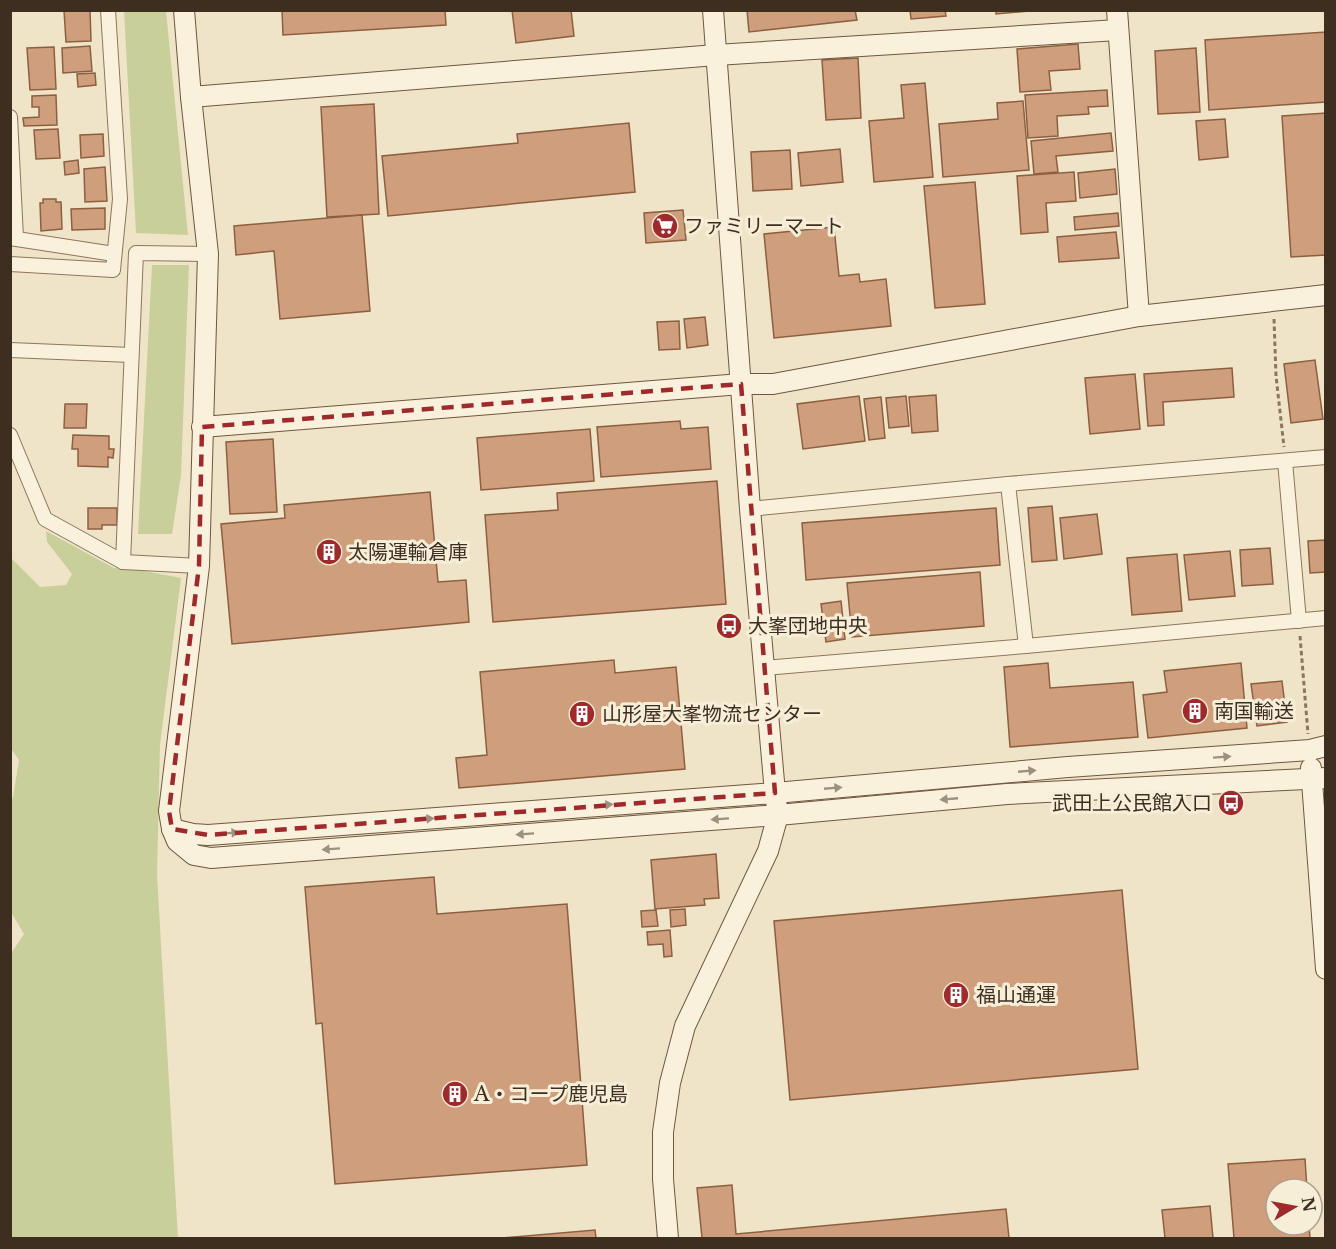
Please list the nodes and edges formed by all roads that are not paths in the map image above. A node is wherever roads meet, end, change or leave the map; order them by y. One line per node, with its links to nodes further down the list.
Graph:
1 (108, 10): 9 (street)
2 (184, 10): 6 (street)
3 (713, 10): 5 (street)
4 (1118, 20): 5 (street); 13 (street)
5 (716, 55): 6 (street); 16 (street)
6 (191, 97): 10 (street)
7 (10, 117): 8 (street)
8 (13, 238): 9 (street)
9 (114, 254): 11 (street)
10 (208, 254): 15 (street); 17 (street)
11 (10, 264)
12 (1326, 295): 13 (street)
13 (1139, 316): 16 (street)
14 (10, 350): 15 (street)
15 (131, 355): 23 (street)
16 (741, 384): 17 (street); 22 (street)
17 (202, 427): 24 (street)
18 (10, 435): 23 (street)
19 (1326, 457): 20 (street)
20 (1285, 461): 21 (street); 26 (street)
21 (1008, 484): 22 (street); 27 (street)
22 (750, 509): 28 (street)
23 (123, 562): 24 (street)
24 (199, 566): 33 (street)
25 (1326, 618): 26 (street)
26 (1299, 621): 27 (street)
27 (1026, 646): 28 (street)
28 (764, 668): 31 (street)
29 (1318, 748): 30 (street); 31 (street, one-way to 29)
30 (1318, 778): 32 (street, one-way to 32); 34 (street)
31 (775, 793): 32 (street); 33 (street, one-way to 31)
32 (778, 814): 33 (street, one-way to 33); 35 (street)
33 (172, 829)
34 (1326, 969)
35 (668, 1239)

